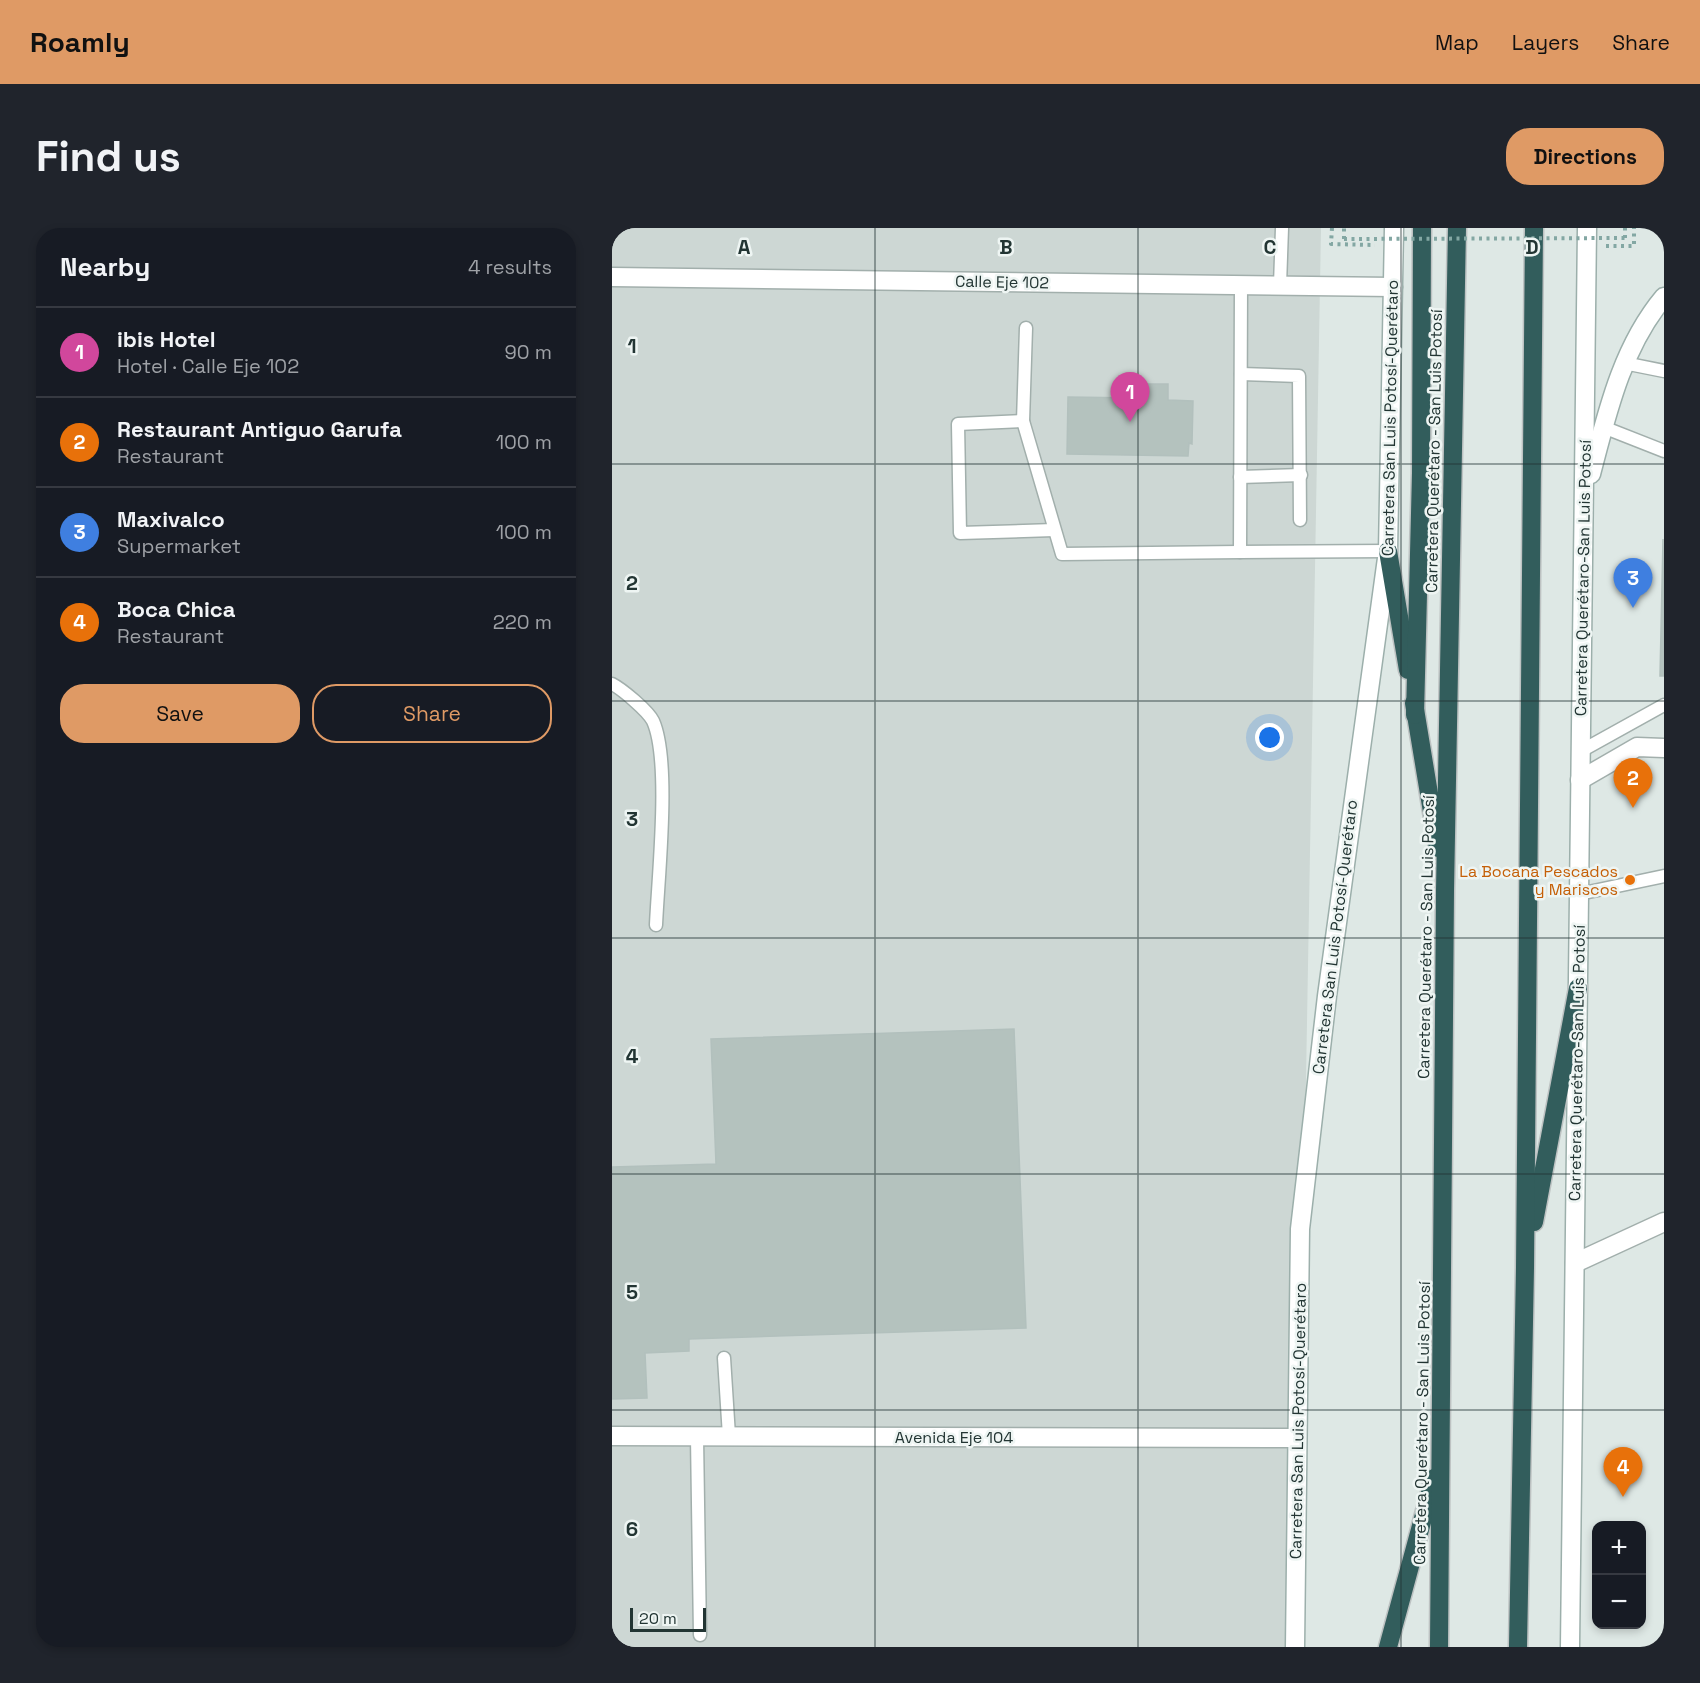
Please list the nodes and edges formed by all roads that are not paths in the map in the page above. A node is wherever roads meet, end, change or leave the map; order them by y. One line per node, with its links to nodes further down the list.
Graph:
1 (1282, 228): 9 (lane)
2 (1422, 228): 28 (highway)
3 (1457, 228): 35 (highway, Carretera Querétaro - San Luis Potosí)
4 (1534, 228): 41 (highway)
5 (1587, 228): 21 (main road, Carretera Querétaro-San Luis Potosí)
6 (1393, 237): 10 (main road, Carretera San Luis Potosí-Querétaro)
7 (612, 277): 8 (main road, Calle Eje 102)
8 (1241, 285): 9 (main road, Calle Eje 102); 15 (lane)
9 (1280, 285): 10 (main road, Calle Eje 102)
10 (1393, 287): 24 (main road, Carretera San Luis Potosí-Querétaro)
11 (1664, 297): 13 (main road)
12 (1026, 328): 16 (lane)
13 (1624, 363): 14 (lane); 17 (main road)
14 (1664, 371)
15 (1241, 374): 19 (lane); 20 (lane)
16 (1023, 421): 23 (lane); 23 (lane)
17 (1603, 427): 18 (lane); 21 (main road)
18 (1664, 451)
19 (1301, 475): 20 (lane); 22 (lane)
20 (1240, 477): 25 (lane)
21 (1584, 502): 32 (main road, Carretera Querétaro-San Luis Potosí)
22 (1300, 520)
23 (1054, 530): 25 (lane)
24 (1388, 551): 25 (lane); 28 (highway); 46 (main road, Carretera San Luis Potosí-Querétaro)
25 (1240, 552)
26 (612, 684): 37 (lane)
27 (1664, 705): 29 (lane)
28 (1415, 715): 35 (highway)
29 (1627, 723): 30 (lane); 32 (lane)
30 (1637, 747): 31 (main road); 33 (main road)
31 (1664, 748)
32 (1581, 751): 33 (main road, Carretera Querétaro-San Luis Potosí)
33 (1580, 780): 36 (main road, Carretera Querétaro-San Luis Potosí)
34 (1664, 876): 36 (lane)
35 (1445, 891): 47 (highway, Carretera Querétaro - San Luis Potosí)
36 (1579, 894): 38 (main road, Carretera Querétaro-San Luis Potosí)
37 (656, 925)
38 (1578, 988): 40 (main road, Carretera Querétaro-San Luis Potosí); 41 (highway)
39 (1664, 1222): 40 (main road)
40 (1575, 1263): 53 (main road, Carretera Querétaro-San Luis Potosí)
41 (1525, 1268): 52 (highway)
42 (724, 1358): 45 (lane)
43 (612, 1436): 44 (main road, Avenida Eje 104)
44 (697, 1437): 45 (main road, Avenida Eje 104); 48 (lane)
45 (729, 1437): 46 (main road, Avenida Eje 104)
46 (1297, 1438): 49 (main road, Carretera San Luis Potosí-Querétaro)
47 (1441, 1453): 50 (highway); 51 (highway, Carretera Querétaro - San Luis Potosí)
48 (700, 1635)
49 (1295, 1647)
50 (1388, 1647)
51 (1439, 1647)
52 (1518, 1647)
53 (1570, 1647)

